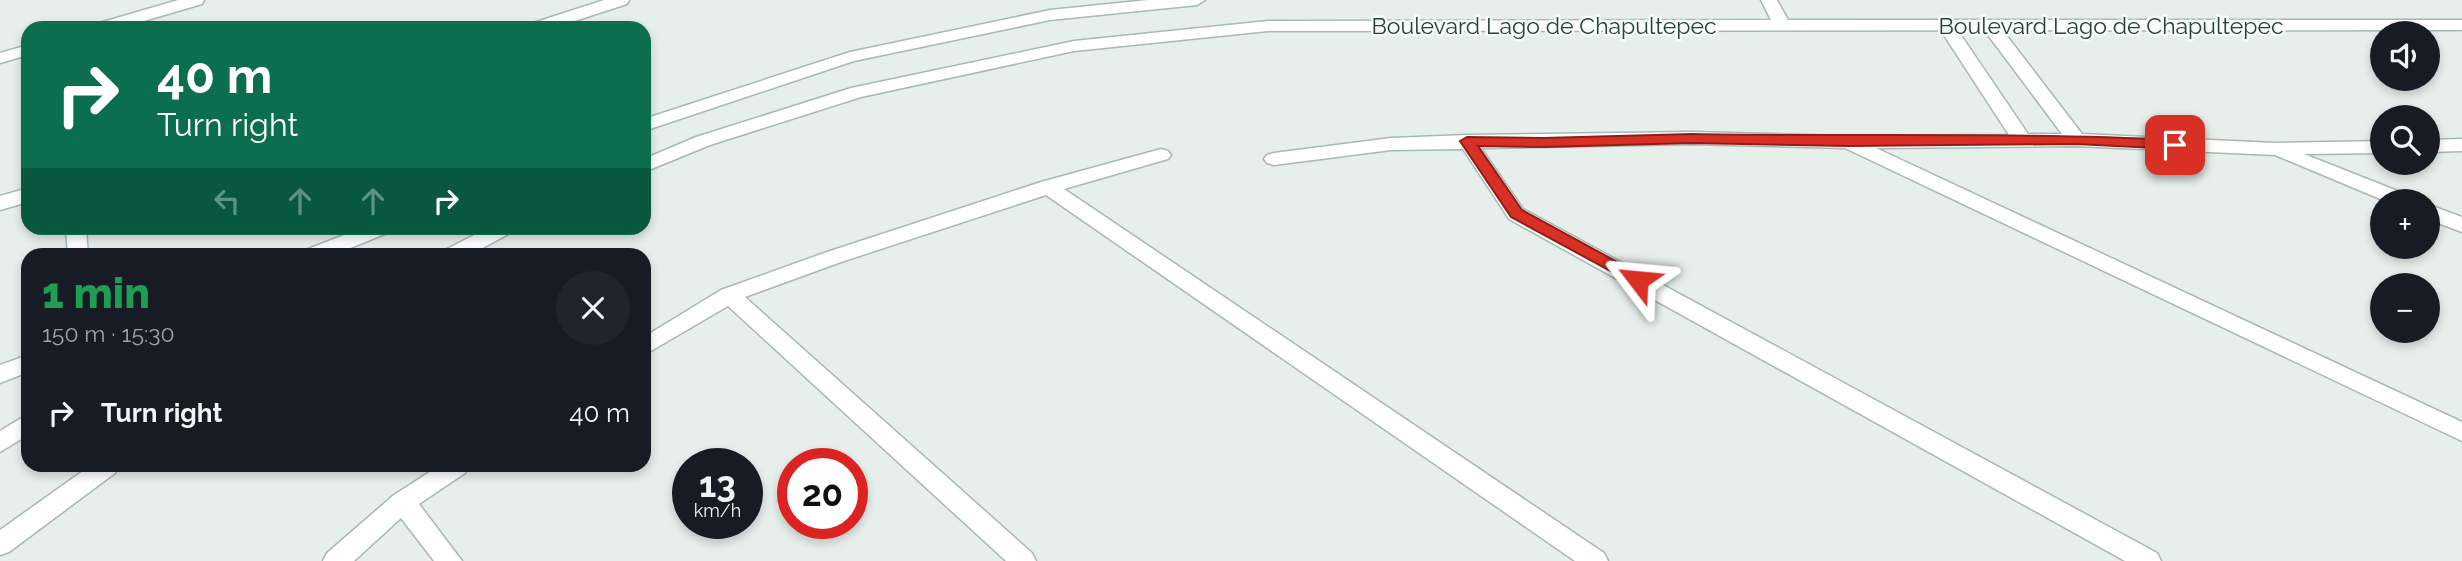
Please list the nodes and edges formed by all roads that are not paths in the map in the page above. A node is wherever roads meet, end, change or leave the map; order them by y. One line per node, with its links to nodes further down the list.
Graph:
1 (197, 0): 5 (street)
2 (621, 0): 6 (street)
3 (1197, 0): 13 (street)
4 (1769, 0): 8 (street)
5 (126, 21)
6 (557, 21)
7 (2462, 25): 10 (street, Boulevard Lago de Chapultepec)
8 (1782, 26): 9 (street, Boulevard Lago de Chapultepec); 24 (street, Boulevard Lago de Chapultepec)
9 (1946, 26): 10 (street, Boulevard Lago de Chapultepec); 14 (street)
10 (1991, 27): 15 (street)
11 (21, 52): 12 (street)
12 (0, 58)
13 (651, 123)
14 (2022, 140): 15 (street); 17 (street)
15 (2076, 140): 21 (street)
16 (1467, 141): 17 (street); 23 (street); 50 (street)
17 (1847, 142): 40 (street)
18 (2462, 145): 19 (street)
19 (2440, 146)
20 (2370, 147): 21 (street)
21 (2275, 149): 26 (street)
22 (1161, 155): 25 (street)
23 (1274, 159)
24 (651, 163)
25 (1048, 187): 35 (street); 49 (street)
26 (2373, 189)
27 (21, 197): 28 (street)
28 (0, 203)
29 (2440, 216): 30 (street)
30 (2462, 225)
31 (362, 235): 33 (street)
32 (490, 235): 34 (street)
33 (330, 248)
34 (465, 248)
35 (729, 295): 36 (street); 48 (street)
36 (651, 343)
37 (21, 366): 38 (street)
38 (0, 374)
39 (21, 428): 41 (street)
40 (2462, 432)
41 (0, 443)
42 (99, 472): 45 (street)
43 (448, 472): 44 (street)
44 (403, 502): 46 (street); 47 (street)
45 (0, 544)
46 (336, 561)
47 (449, 561)
48 (1023, 561)
49 (1595, 561)
50 (2148, 561)

